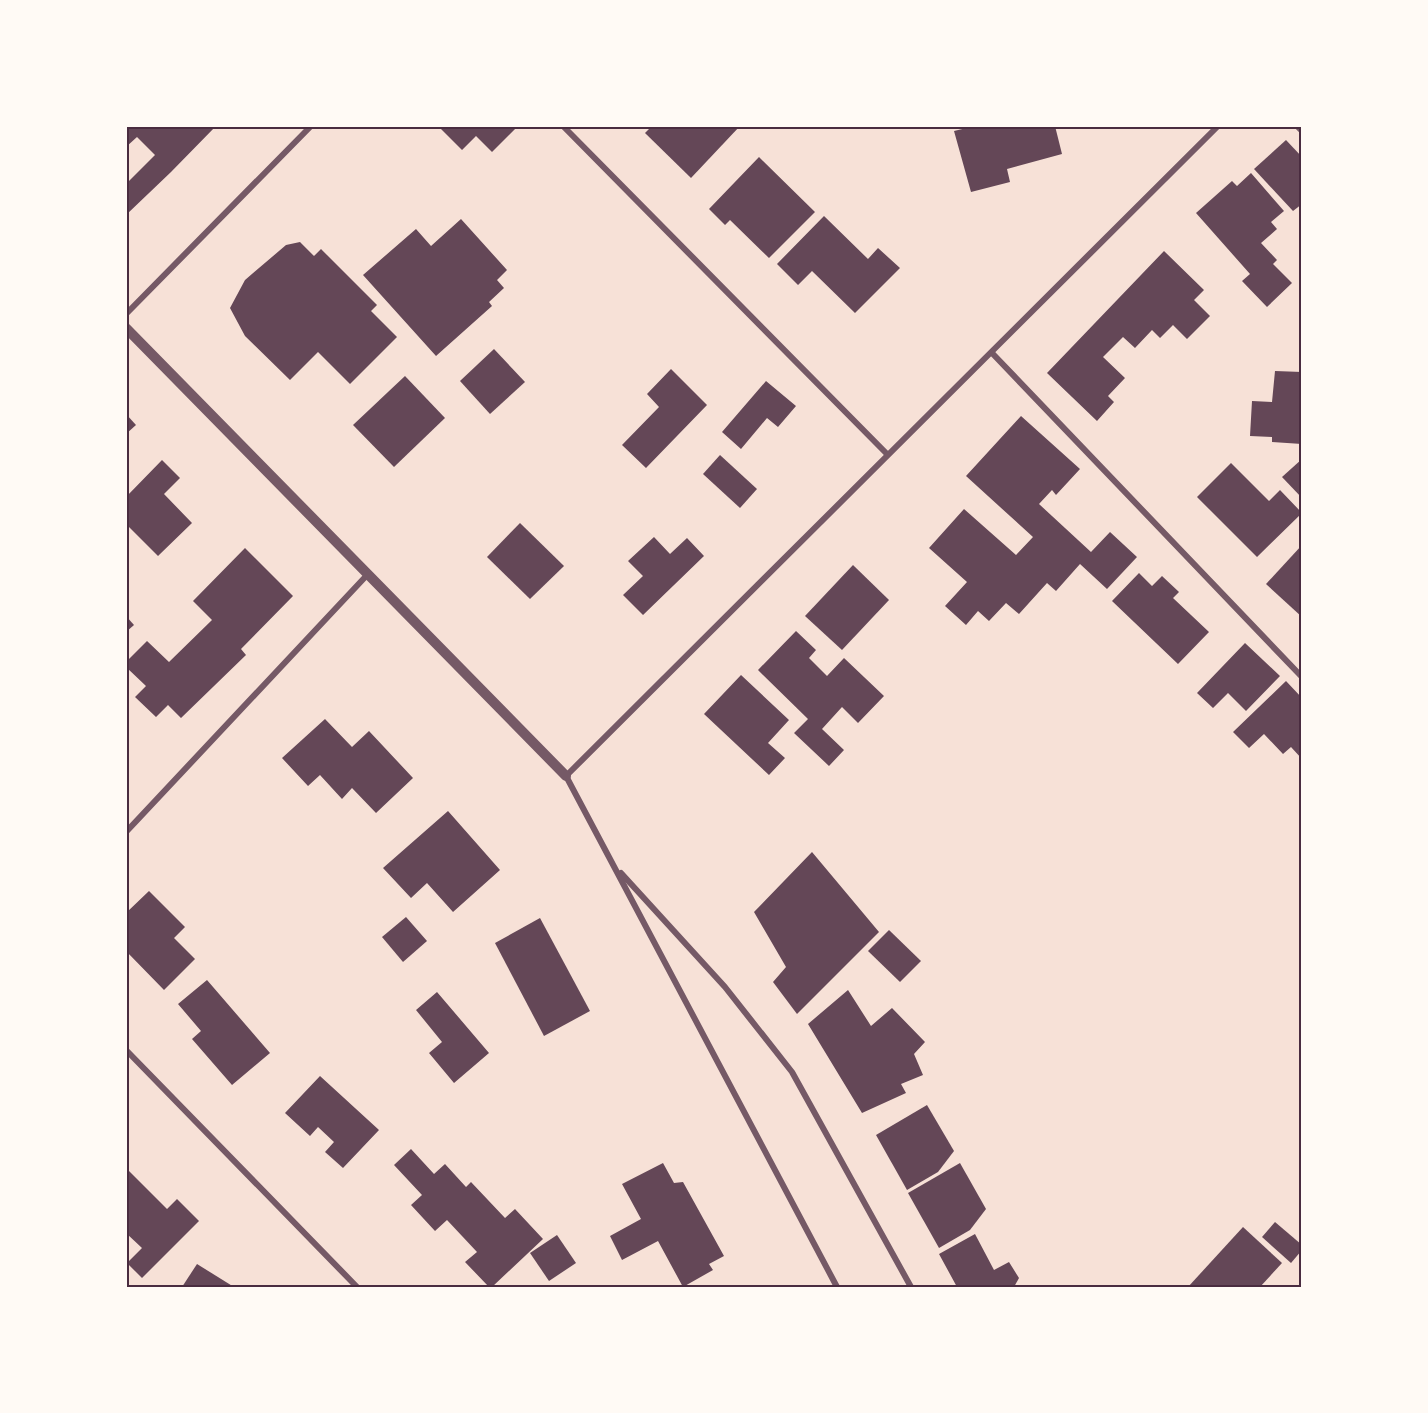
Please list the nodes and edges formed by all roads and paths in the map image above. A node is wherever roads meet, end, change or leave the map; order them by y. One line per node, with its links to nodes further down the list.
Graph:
1 (311, 126): 6 (street)
2 (563, 126): 9 (street)
3 (1218, 126): 8 (street)
4 (1297, 126): 5 (street)
5 (1302, 131)
6 (126, 314)
7 (126, 328): 10 (street)
8 (992, 353): 9 (street); 11 (street)
9 (887, 454): 12 (street)
10 (368, 574): 12 (street); 13 (street)
11 (1302, 677)
12 (566, 776): 14 (street)
13 (126, 832)
14 (614, 866): 17 (street); 18 (street)
15 (126, 1050): 16 (street)
16 (357, 1287)
17 (837, 1287)
18 (911, 1287)

